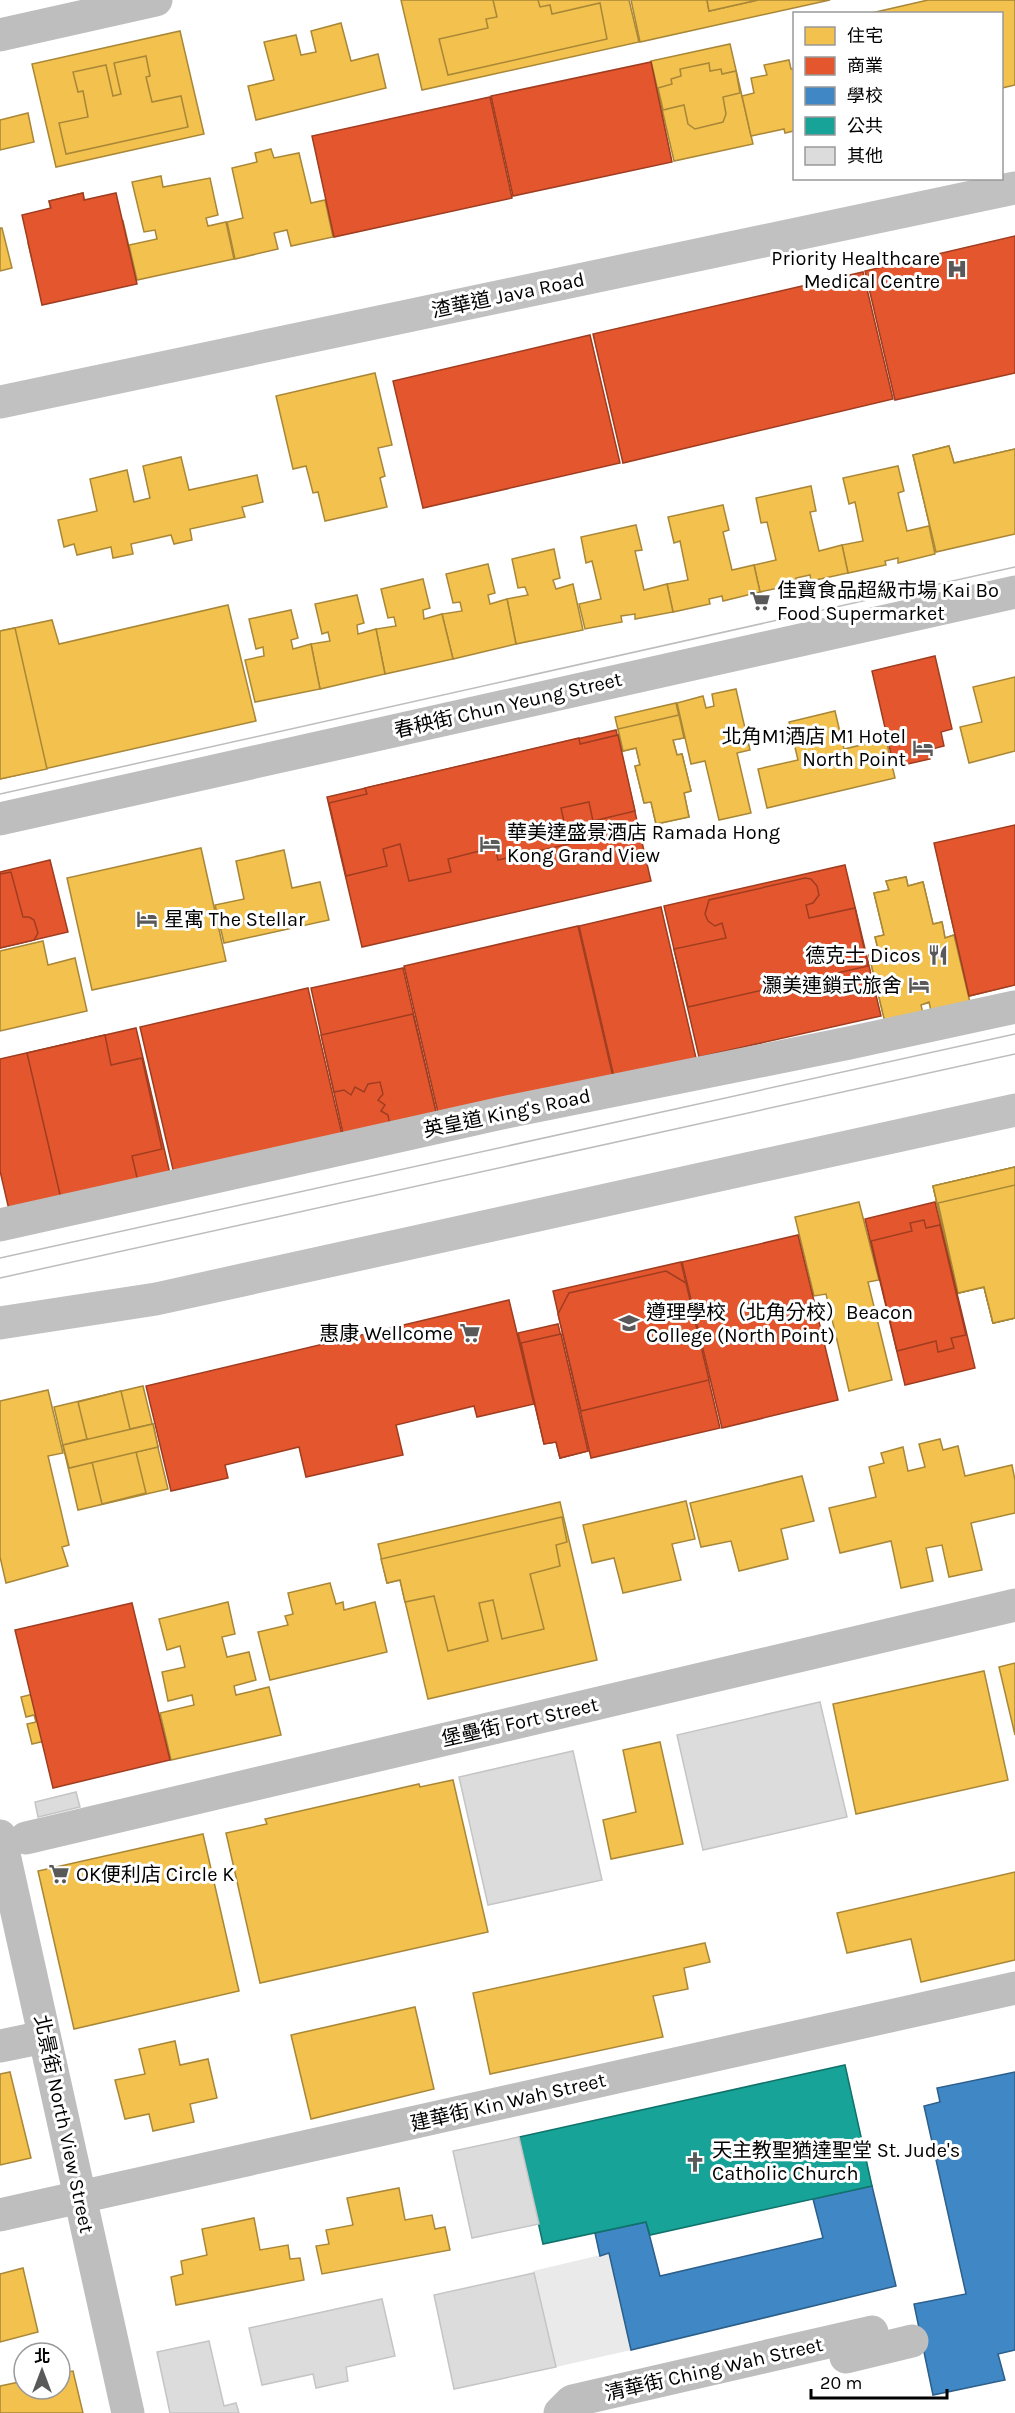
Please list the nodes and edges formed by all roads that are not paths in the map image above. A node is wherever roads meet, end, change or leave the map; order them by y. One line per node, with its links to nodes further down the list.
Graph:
1 (156, 0): 2 (street)
2 (0, 35)
3 (1015, 188): 4 (main road, 渣華道 Java Road)
4 (0, 402)
5 (1015, 592): 6 (street, 春秧街 Chun Yeung Street)
6 (0, 819)
7 (1015, 1007): 9 (street, 英皇道 King's Road)
8 (1015, 1110): 10 (main road)
9 (0, 1225)
10 (4, 1323)
11 (1015, 1605): 13 (street, 堡壘街 Fort Street)
12 (89, 1824): 13 (street)
13 (7, 1841): 15 (street, 北景街 North View Street)
14 (1015, 1988): 17 (street, 建華街 Kin Wah Street)
15 (44, 2037): 16 (street); 17 (street, 北景街 North View Street)
16 (0, 2046)
17 (80, 2198): 18 (street, 建華街 Kin Wah Street); 21 (street, 北景街 North View Street)
18 (0, 2215)
19 (872, 2332): 22 (street, 清華街 Ching Wah Street)
20 (912, 2341): 23 (street, 清華街 Ching Wah Street)
21 (128, 2413)
22 (560, 2413)
23 (601, 2413)

